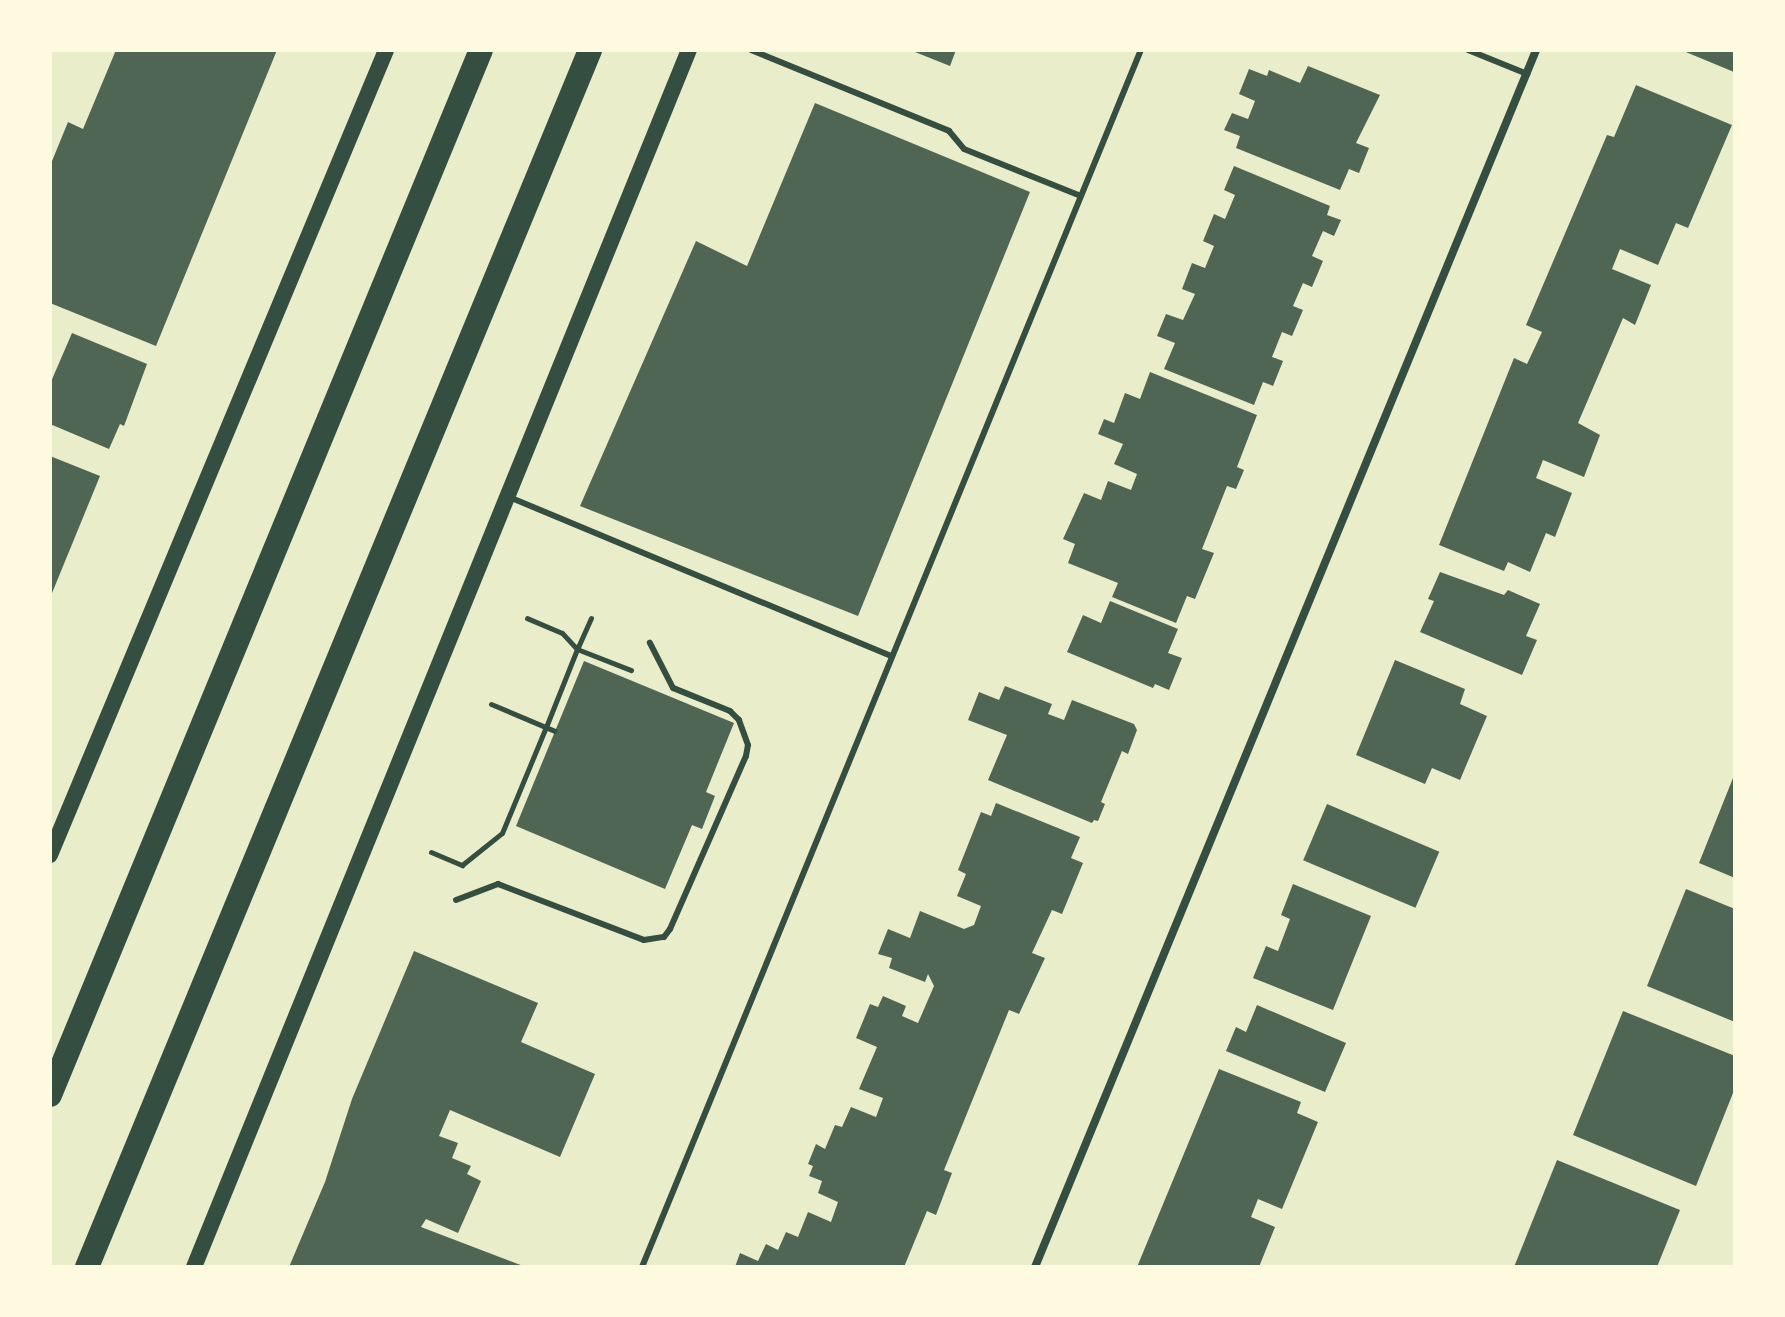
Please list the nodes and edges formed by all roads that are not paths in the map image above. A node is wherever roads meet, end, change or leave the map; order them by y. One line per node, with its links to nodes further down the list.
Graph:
1 (386, 50): 14 (main road)
2 (481, 50): 16 (highway)
3 (590, 50): 17 (highway)
4 (689, 50): 11 (main road)
5 (751, 50): 10 (lane)
6 (1141, 50): 10 (lane)
7 (1468, 50): 9 (lane)
8 (1536, 50): 9 (street)
9 (1527, 74): 20 (street)
10 (1081, 196): 13 (lane)
11 (509, 497): 13 (lane); 18 (main road)
12 (650, 643): 15 (lane)
13 (891, 656): 19 (lane)
14 (50, 855)
15 (456, 900)
16 (50, 1095)
17 (87, 1267)
18 (194, 1267)
19 (642, 1267)
20 (1035, 1267)

